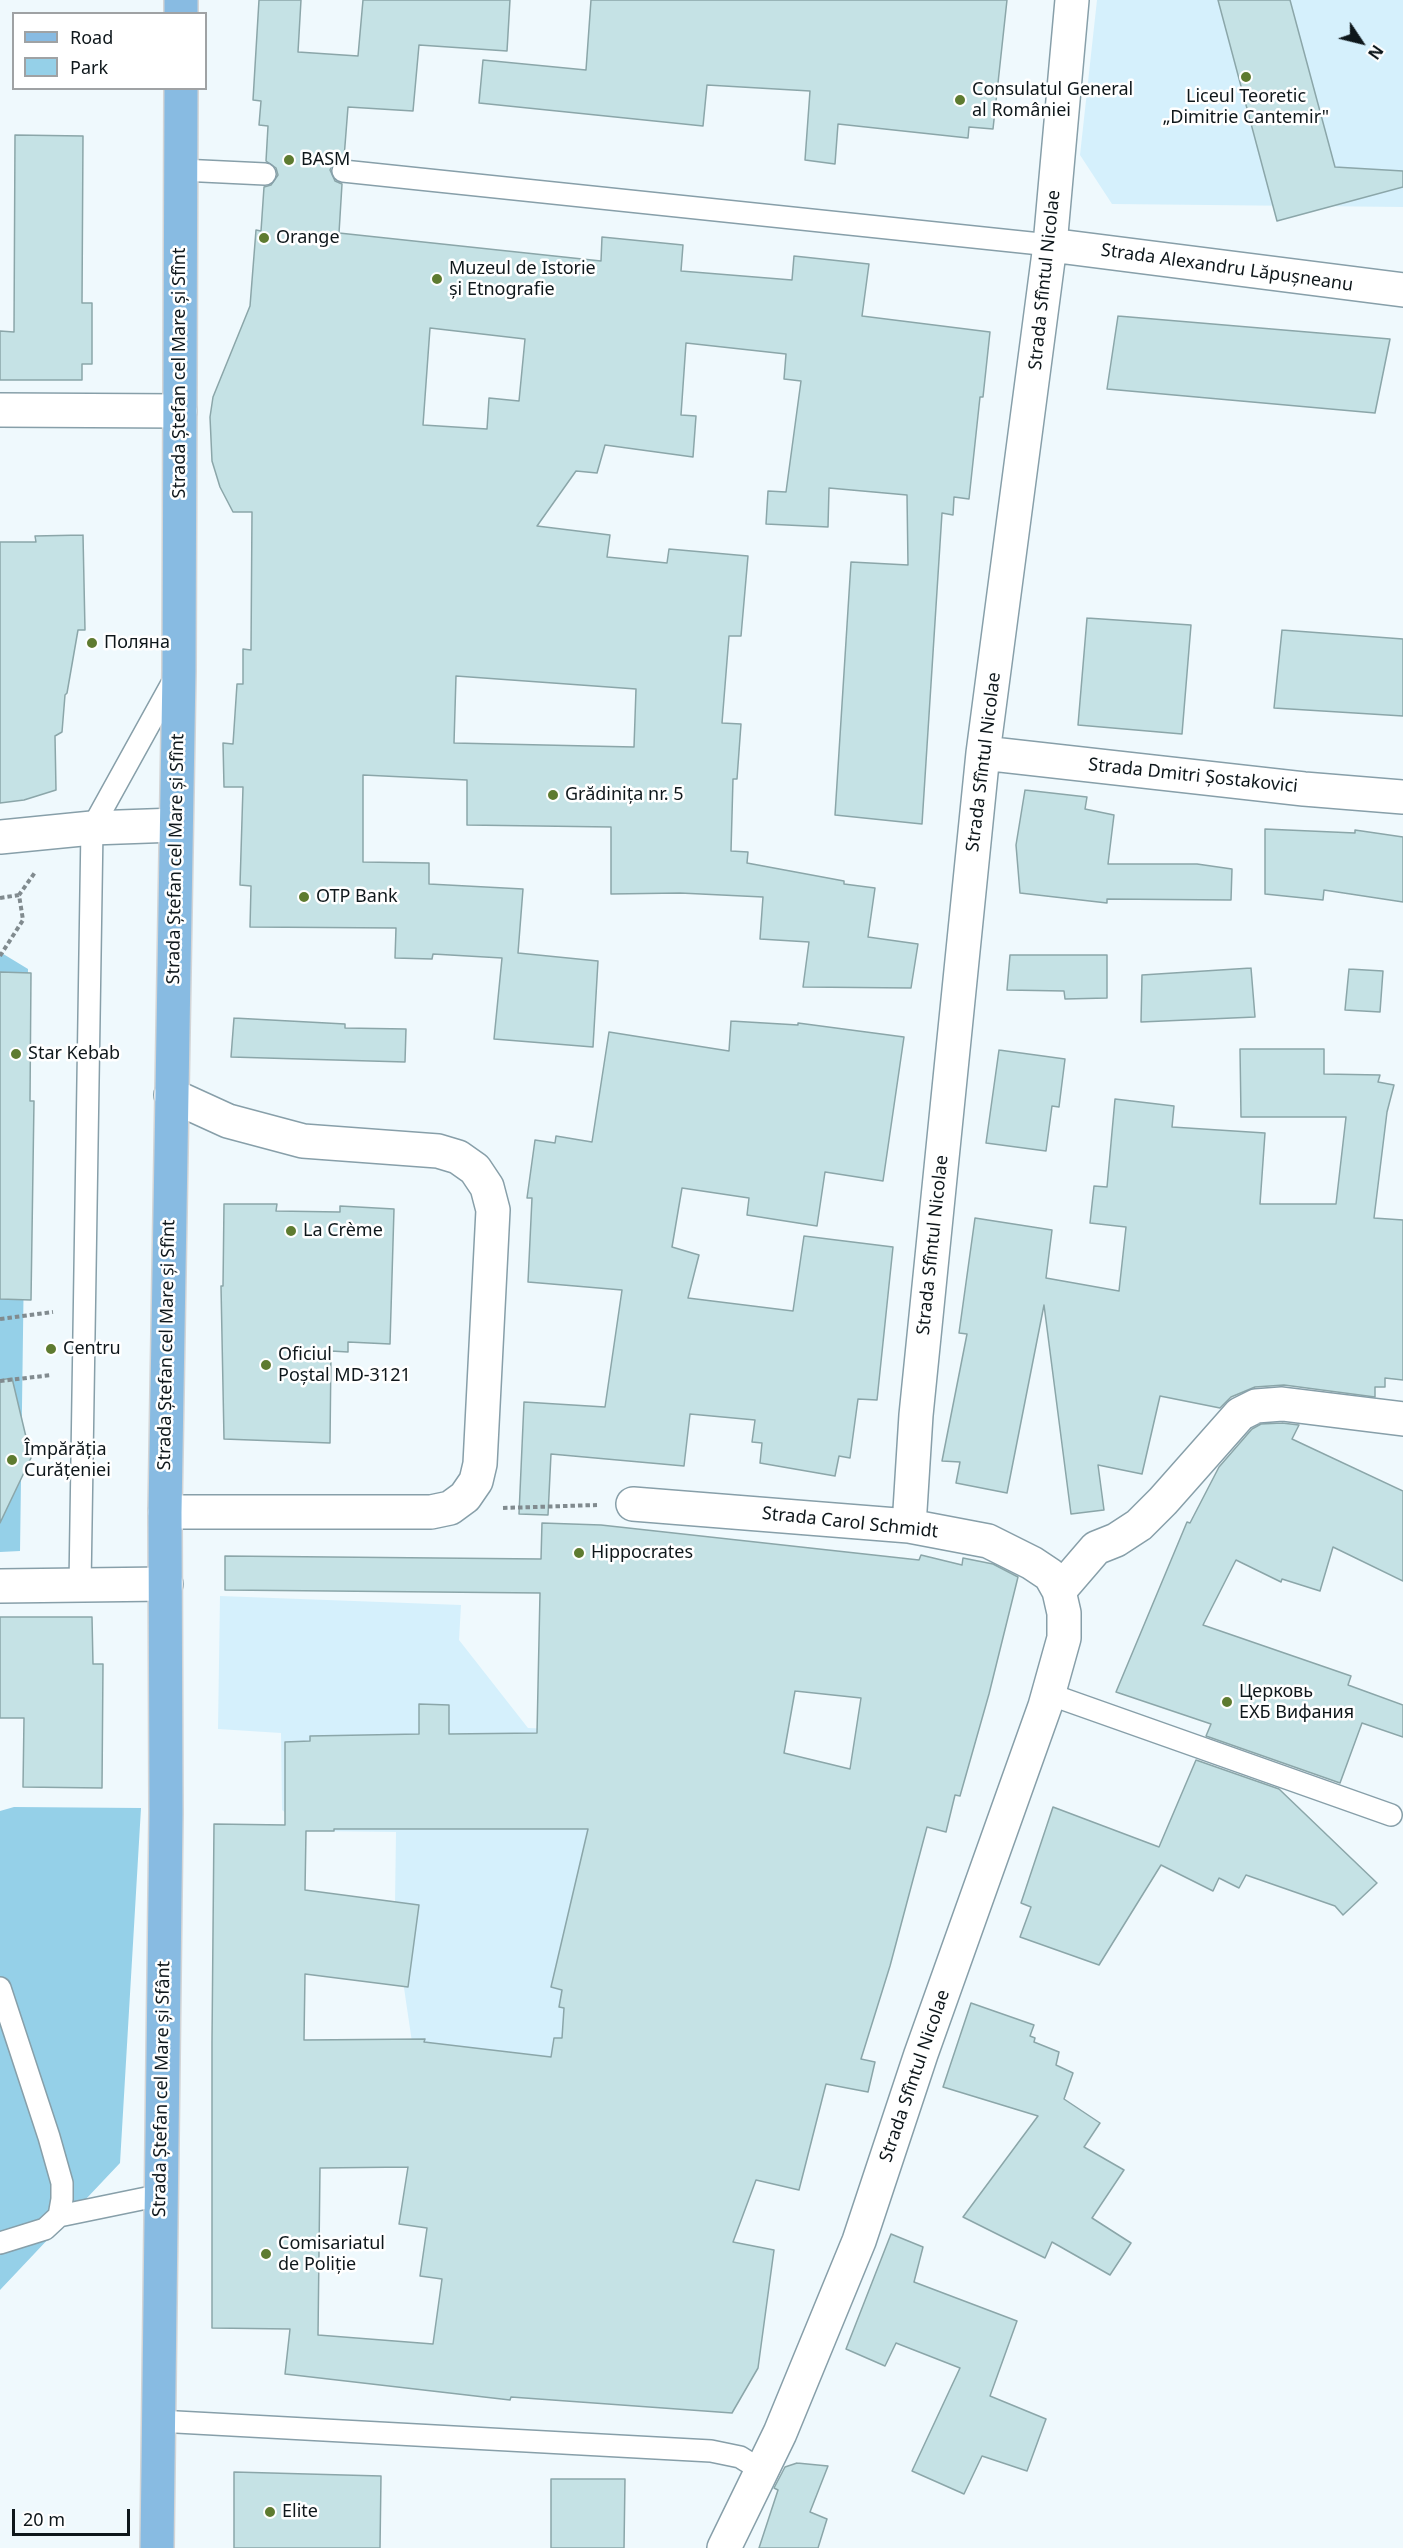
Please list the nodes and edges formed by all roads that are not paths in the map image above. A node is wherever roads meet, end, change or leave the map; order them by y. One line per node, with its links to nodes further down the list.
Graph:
1 (1072, 0): 6 (street, Strada Sfîntul Nicolae)
2 (181, 90): 3 (main road, Strada Ștefan cel Mare și Sfînt)
3 (181, 170): 5 (lane); 9 (main road, Strada Ștefan cel Mare și Sfînt)
4 (343, 171): 6 (lane)
5 (266, 174)
6 (1050, 245): 7 (street, Strada Alexandru Lăpușneanu); 11 (street, Strada Sfîntul Nicolae)
7 (1403, 290)
8 (0, 410): 9 (street)
9 (180, 411): 10 (main road, Strada Ștefan cel Mare și Sfînt)
10 (179, 671): 13 (main road, Strada Ștefan cel Mare și Sfînt); 14 (lane)
11 (983, 753): 12 (street, Strada Dmitri Șostakovici); 20 (street, Strada Sfîntul Nicolae)
12 (1403, 797)
13 (176, 825): 14 (street); 16 (main road, Strada Ștefan cel Mare și Sfînt)
14 (92, 828): 15 (street); 22 (lane)
15 (0, 837)
16 (171, 1095): 19 (main road, Strada Ștefan cel Mare și Sfînt); 19 (street)
17 (1403, 1419): 24 (street)
18 (633, 1504): 20 (street, Strada Carol Schmidt)
19 (165, 1512): 21 (main road, Strada Ștefan cel Mare și Sfînt)
20 (909, 1526): 24 (street, Strada Carol Schmidt)
21 (166, 1584): 22 (street); 25 (main road, Strada Ștefan cel Mare și Sfînt)
22 (80, 1585): 23 (street)
23 (0, 1586)
24 (1059, 1591): 26 (street, Strada Sfîntul Nicolae)
25 (166, 1630): 29 (main road, Strada Ștefan cel Mare și Sfânt)
26 (1048, 1694): 27 (lane); 33 (street, Strada Sfîntul Nicolae)
27 (1391, 1815)
28 (0, 1988): 30 (lane)
29 (161, 2195): 30 (lane); 32 (main road, Strada Ștefan cel Mare și Sfânt)
30 (59, 2216): 31 (lane)
31 (0, 2243)
32 (158, 2421): 33 (lane); 34 (main road, Strada Ștefan cel Mare și Sfânt)
33 (762, 2470): 35 (street, Strada Sfîntul Nicolae)
34 (157, 2548)
35 (724, 2548)

